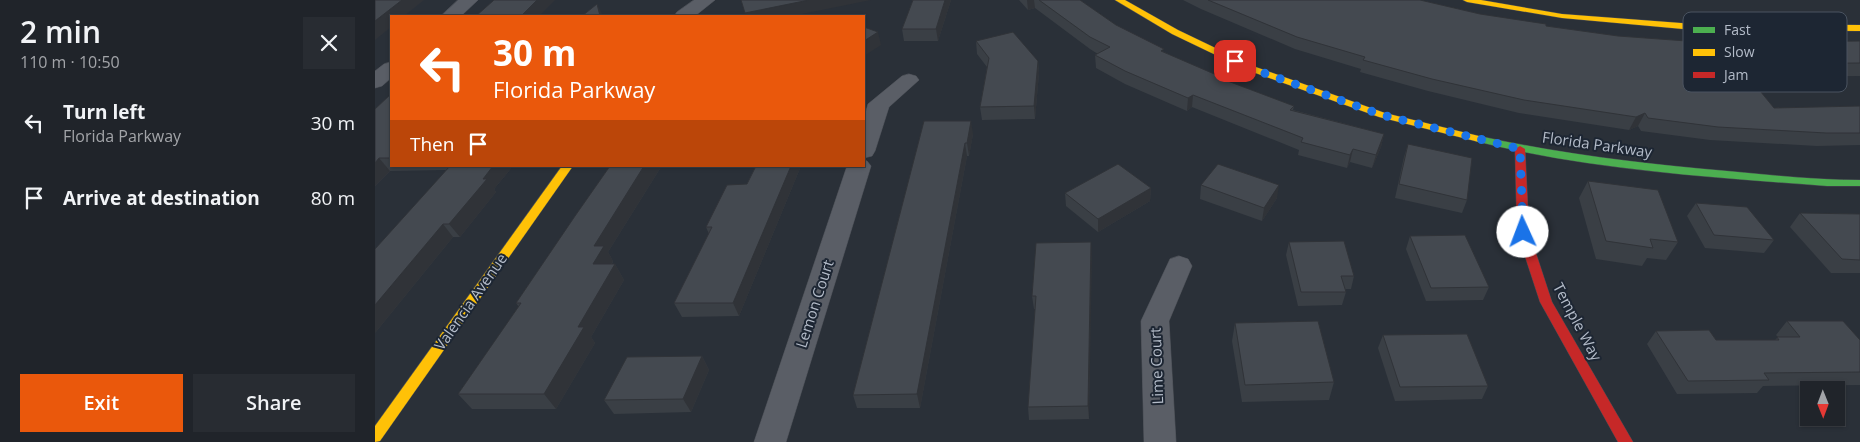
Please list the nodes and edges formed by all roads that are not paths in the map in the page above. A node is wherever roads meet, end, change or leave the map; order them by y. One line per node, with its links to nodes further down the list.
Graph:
1 (469, 0): 5 (street)
2 (706, 0): 6 (street)
3 (1119, 0): 14 (street, Florida Parkway)
4 (1467, 0): 7 (street)
5 (451, 15)
6 (684, 15)
7 (1683, 26)
8 (1847, 28): 9 (street)
9 (1860, 28)
10 (390, 69): 12 (street)
11 (909, 80): 13 (street)
12 (375, 82)
13 (865, 148)
14 (1520, 149): 17 (street, Florida Parkway); 22 (street, Temple Way)
15 (567, 167): 19 (street, Valencia Avenue)
16 (859, 167): 20 (street, Lemon Court)
17 (1860, 183)
18 (1179, 266): 21 (street, Lime Court)
19 (375, 437)
20 (770, 442)
21 (1160, 442)
22 (1626, 442)

